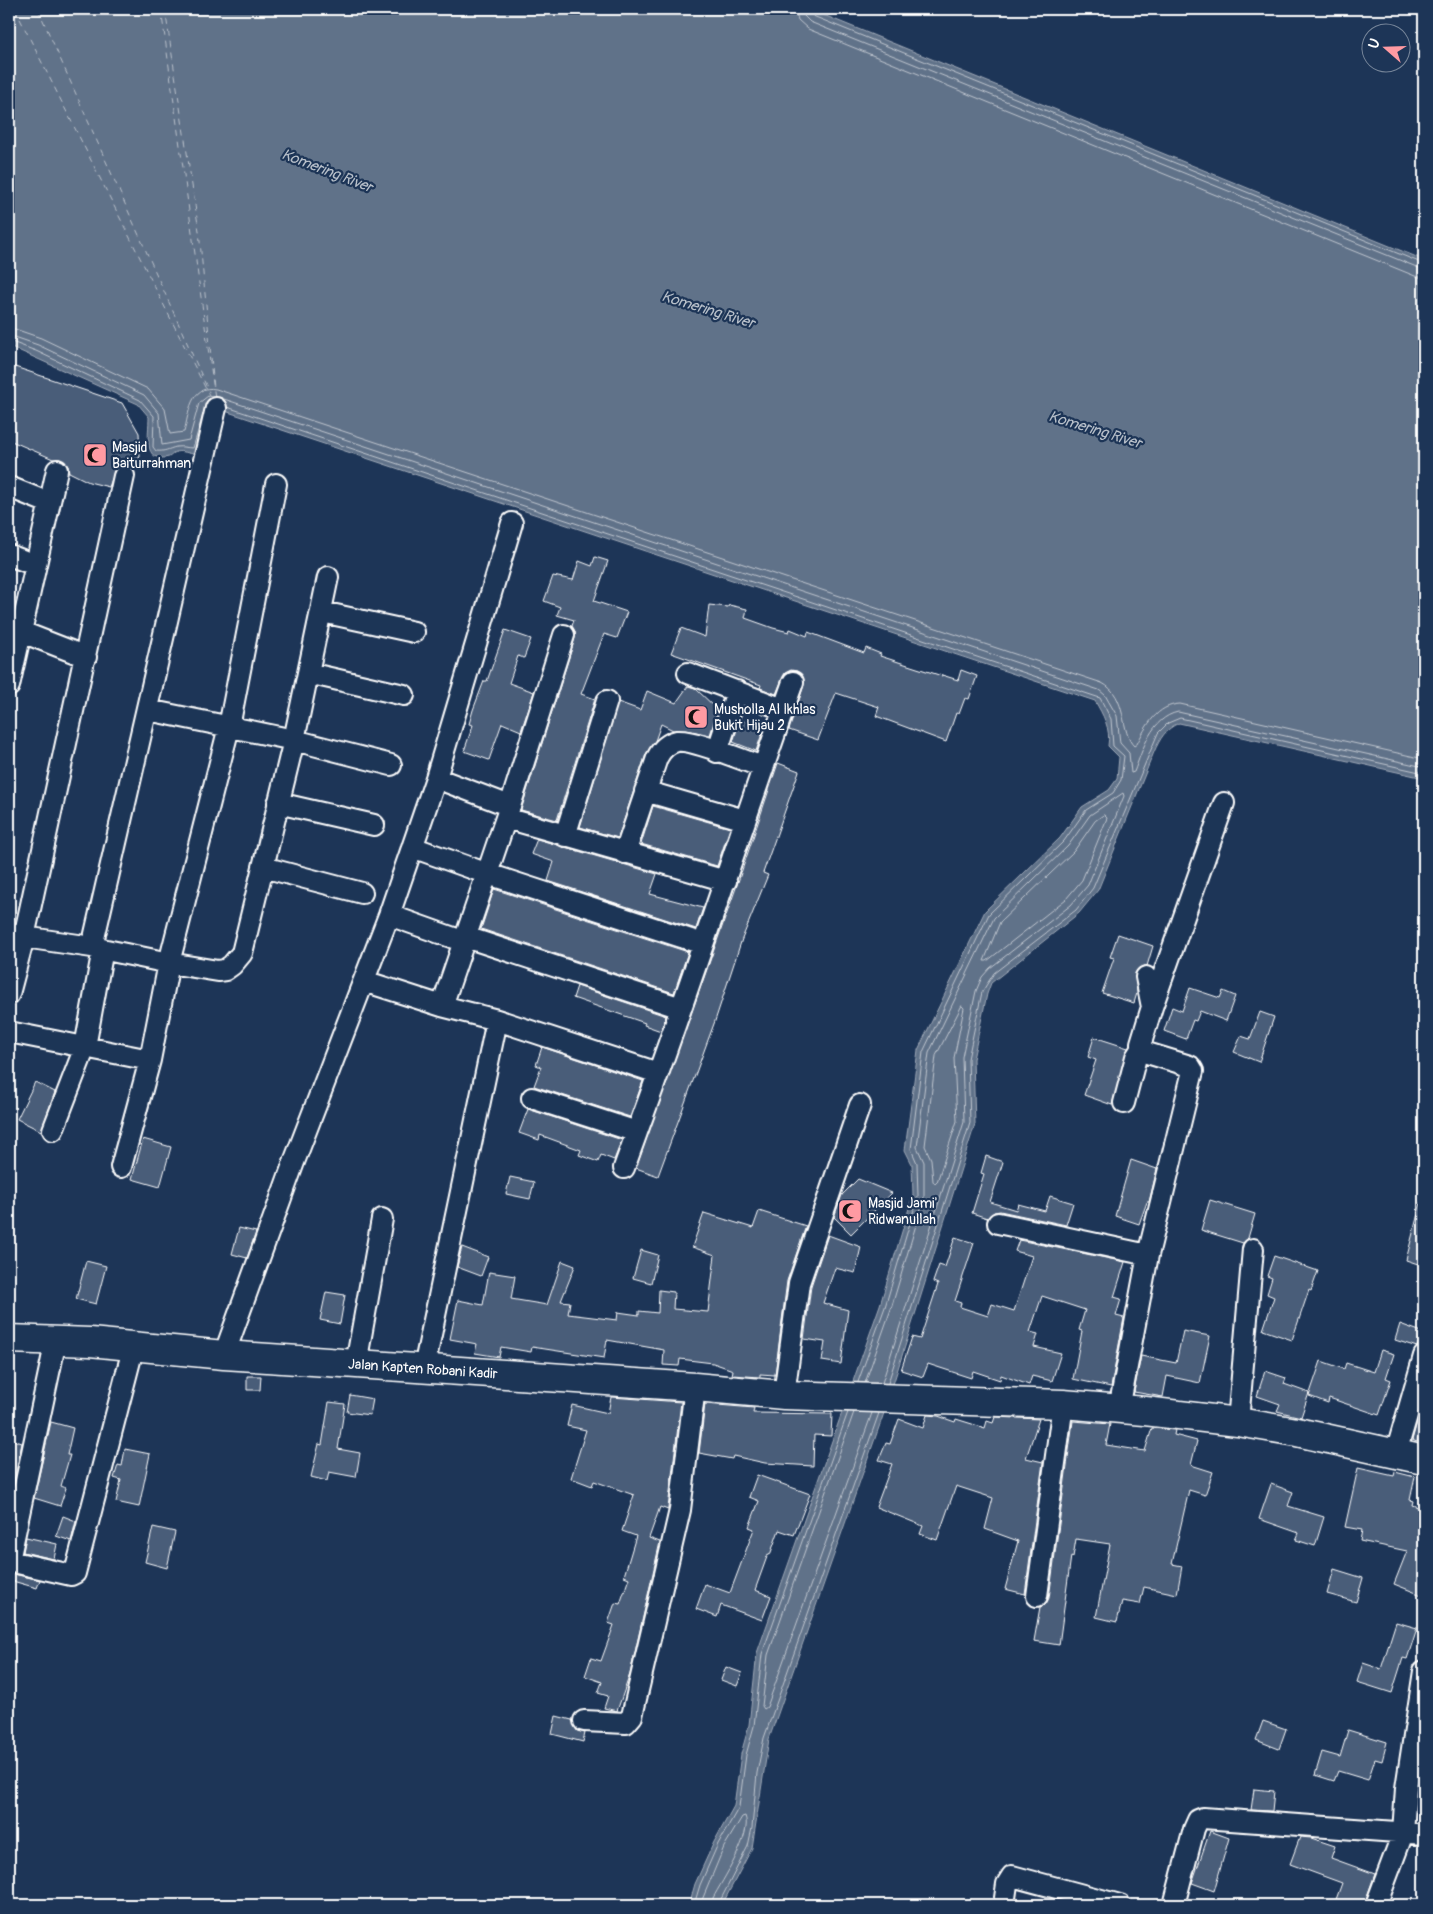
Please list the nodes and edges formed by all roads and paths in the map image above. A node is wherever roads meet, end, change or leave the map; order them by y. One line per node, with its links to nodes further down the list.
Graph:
1 (216, 408): 24 (street)
2 (56, 470): 6 (street)
3 (124, 476): 15 (street)
4 (276, 484): 25 (street)
5 (9, 487): 6 (street)
6 (49, 503): 9 (street)
7 (512, 523): 30 (street)
8 (9, 555): 9 (street)
9 (35, 565): 12 (street)
10 (328, 577): 11 (street)
11 (322, 612): 13 (street); 16 (street)
12 (15, 629): 15 (street); 19 (street)
13 (414, 632)
14 (564, 635): 34 (street)
15 (86, 657): 45 (street)
16 (308, 672): 21 (street); 26 (street)
17 (688, 673): 20 (street)
18 (793, 682): 29 (street)
19 (9, 686)
20 (737, 691): 23 (street); 27 (street)
21 (404, 695)
22 (607, 701): 37 (street)
23 (775, 706)
24 (148, 710): 25 (street); 48 (street)
25 (229, 727): 26 (street); 49 (street)
26 (294, 740): 28 (street); 32 (street)
27 (716, 752): 29 (street); 31 (street)
28 (392, 765)
29 (763, 767): 35 (street)
30 (436, 778): 34 (street); 38 (street)
31 (645, 791): 35 (street); 39 (street)
32 (278, 803): 36 (street); 40 (street)
33 (1224, 803): 54 (street)
34 (508, 812): 37 (street); 41 (street)
35 (745, 820): 42 (street)
36 (374, 826)
37 (564, 836): 39 (street)
38 (412, 847): 41 (street); 44 (street)
39 (625, 853): 42 (street)
40 (263, 867): 43 (street); 49 (street)
41 (488, 874): 46 (street); 47 (street)
42 (726, 881): 47 (street)
43 (362, 893)
44 (389, 916): 46 (street); 51 (street)
45 (16, 935): 48 (street); 52 (street)
46 (466, 939): 53 (street); 55 (street)
47 (703, 944): 55 (street)
48 (98, 948): 49 (street); 58 (street)
49 (169, 964): 60 (street)
50 (1146, 977): 54 (street)
51 (364, 981): 53 (street); 76 (street)
52 (9, 994)
53 (442, 1006): 56 (street)
54 (1152, 1007): 59 (street)
55 (680, 1008): 61 (street)
56 (497, 1020): 61 (street); 79 (street)
57 (9, 1032): 58 (street)
58 (85, 1046): 60 (street); 65 (street)
59 (1141, 1049): 63 (street); 72 (street)
60 (150, 1060): 67 (street)
61 (658, 1073): 66 (street)
62 (532, 1098): 66 (street)
63 (1124, 1103)
64 (860, 1105): 81 (street)
65 (53, 1130)
66 (637, 1132): 68 (street)
67 (121, 1167)
68 (624, 1168)
69 (382, 1219): 78 (street)
70 (998, 1223): 72 (street)
71 (1253, 1249): 84 (street)
72 (1148, 1255): 83 (street)
73 (9, 1338): 74 (main road, Jalan Kapten Robani Kadir)
74 (56, 1340): 75 (main road, Jalan Kapten Robani Kadir); 87 (street)
75 (134, 1345): 76 (main road, Jalan Kapten Robani Kadir); 87 (street)
76 (224, 1355): 78 (main road, Jalan Kapten Robani Kadir)
77 (1424, 1356): 85 (street)
78 (356, 1364): 79 (main road, Jalan Kapten Robani Kadir)
79 (424, 1368): 80 (main road, Jalan Kapten Robani Kadir)
80 (695, 1387): 81 (main road, Jalan Kapten Robani Kadir); 90 (street)
81 (784, 1395): 82 (main road, Jalan Kapten Robani Kadir)
82 (1063, 1404): 83 (main road, Jalan Kapten Robani Kadir); 88 (street)
83 (1119, 1409): 84 (main road, Jalan Kapten Robani Kadir)
84 (1238, 1422): 85 (main road, Jalan Kapten Robani Kadir)
85 (1396, 1453): 86 (main road, Jalan Kapten Robani Kadir)
86 (1424, 1460)
87 (9, 1561)
88 (1037, 1596)
89 (1424, 1671): 91 (street)
90 (584, 1721)
91 (1403, 1833): 92 (street); 95 (street); 96 (street)
92 (1424, 1834)
93 (1004, 1905): 94 (street)
94 (1120, 1905)
95 (1174, 1905)
96 (1376, 1905)

